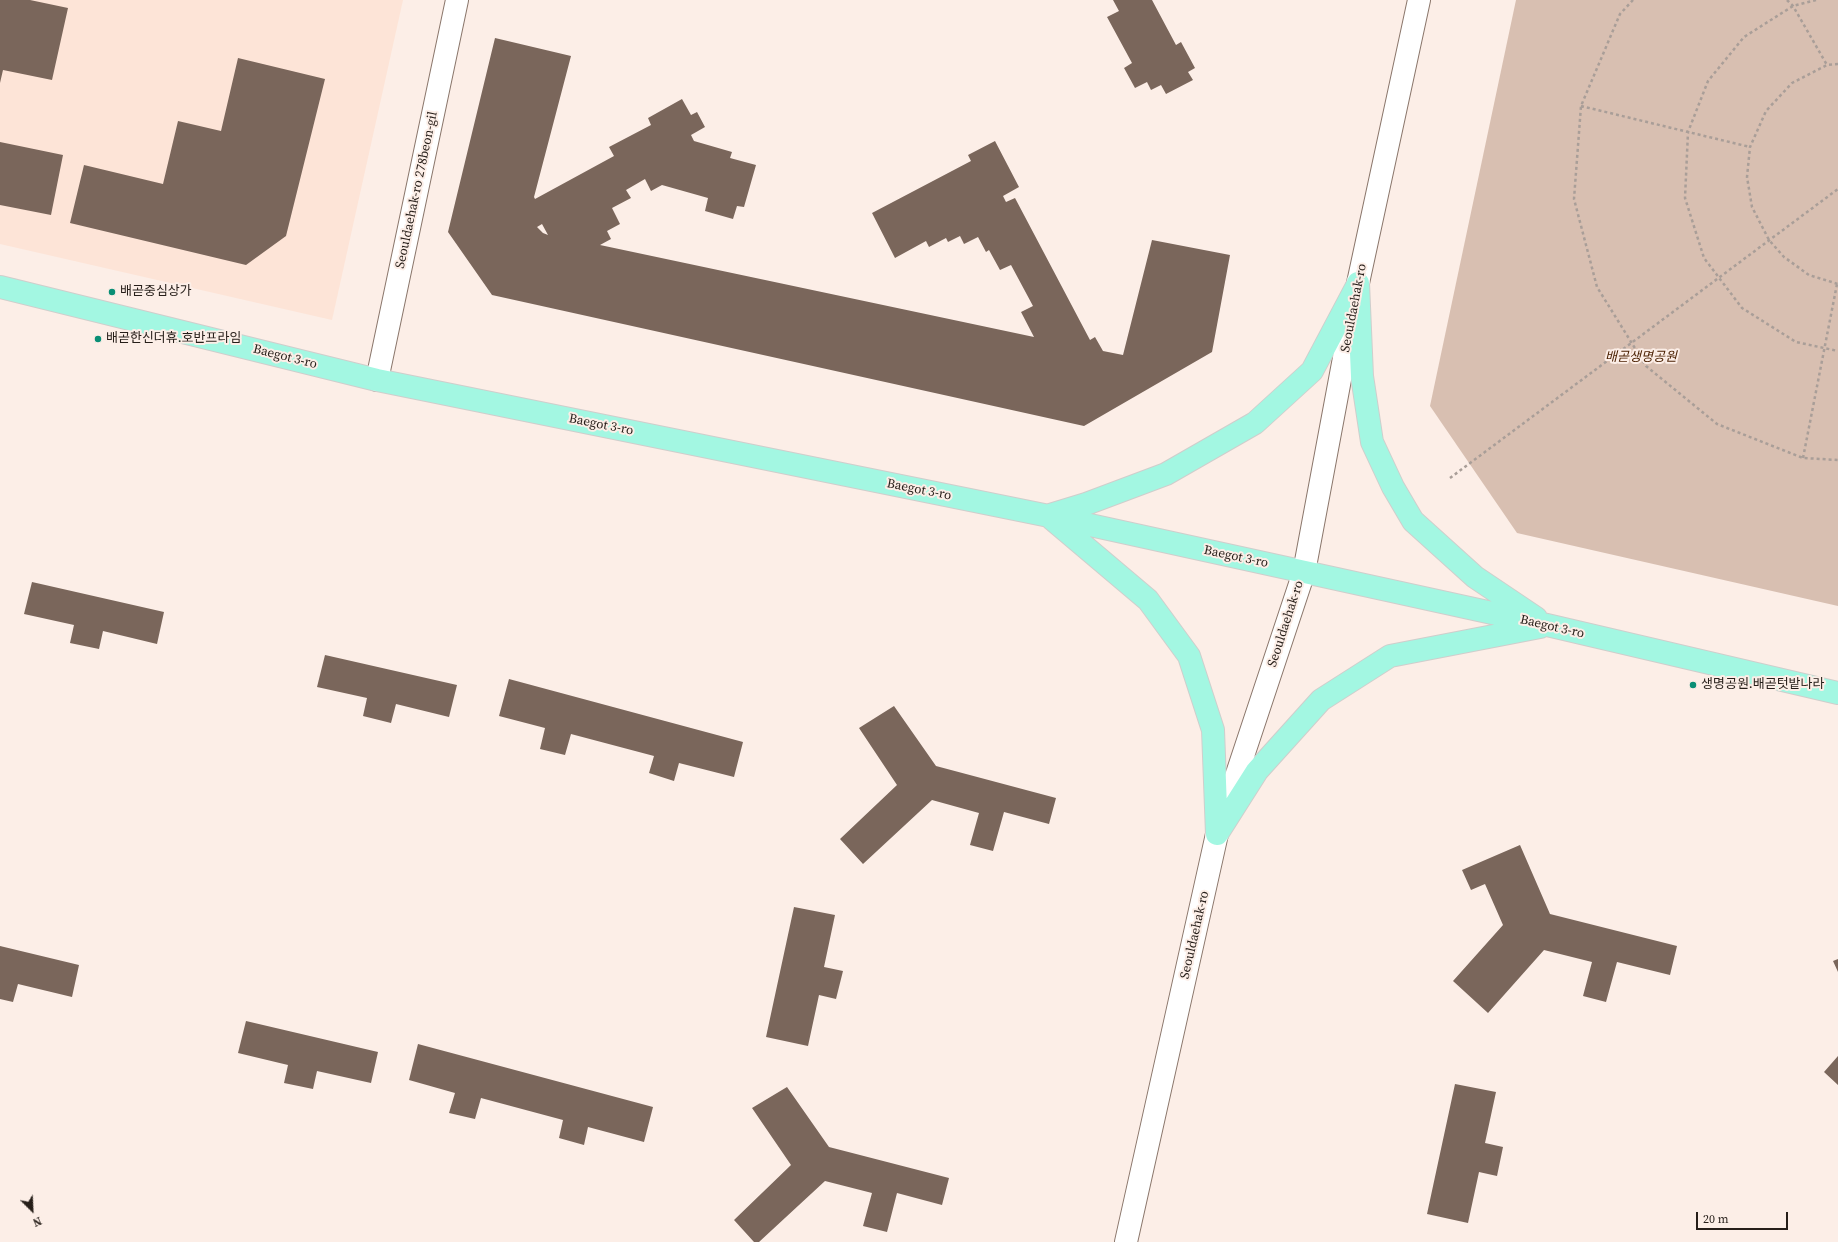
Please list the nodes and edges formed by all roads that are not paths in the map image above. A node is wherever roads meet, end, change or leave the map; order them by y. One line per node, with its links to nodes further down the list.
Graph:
1 (456, 0): 5 (street, Seouldaehak-ro 278beon-gil)
2 (1420, 0): 3 (street, Seouldaehak-ro)
3 (1358, 283): 6 (main road); 7 (street, Seouldaehak-ro); 8 (main road)
4 (0, 287): 5 (main road, Baegot 3-ro)
5 (378, 380): 6 (main road, Baegot 3-ro)
6 (1049, 516): 7 (main road, Baegot 3-ro); 10 (main road)
7 (1304, 572): 8 (main road, Baegot 3-ro); 10 (street, Seouldaehak-ro)
8 (1547, 625): 9 (main road, Baegot 3-ro); 10 (main road)
9 (1838, 693)
10 (1217, 834): 11 (street, Seouldaehak-ro)
11 (1126, 1242)

